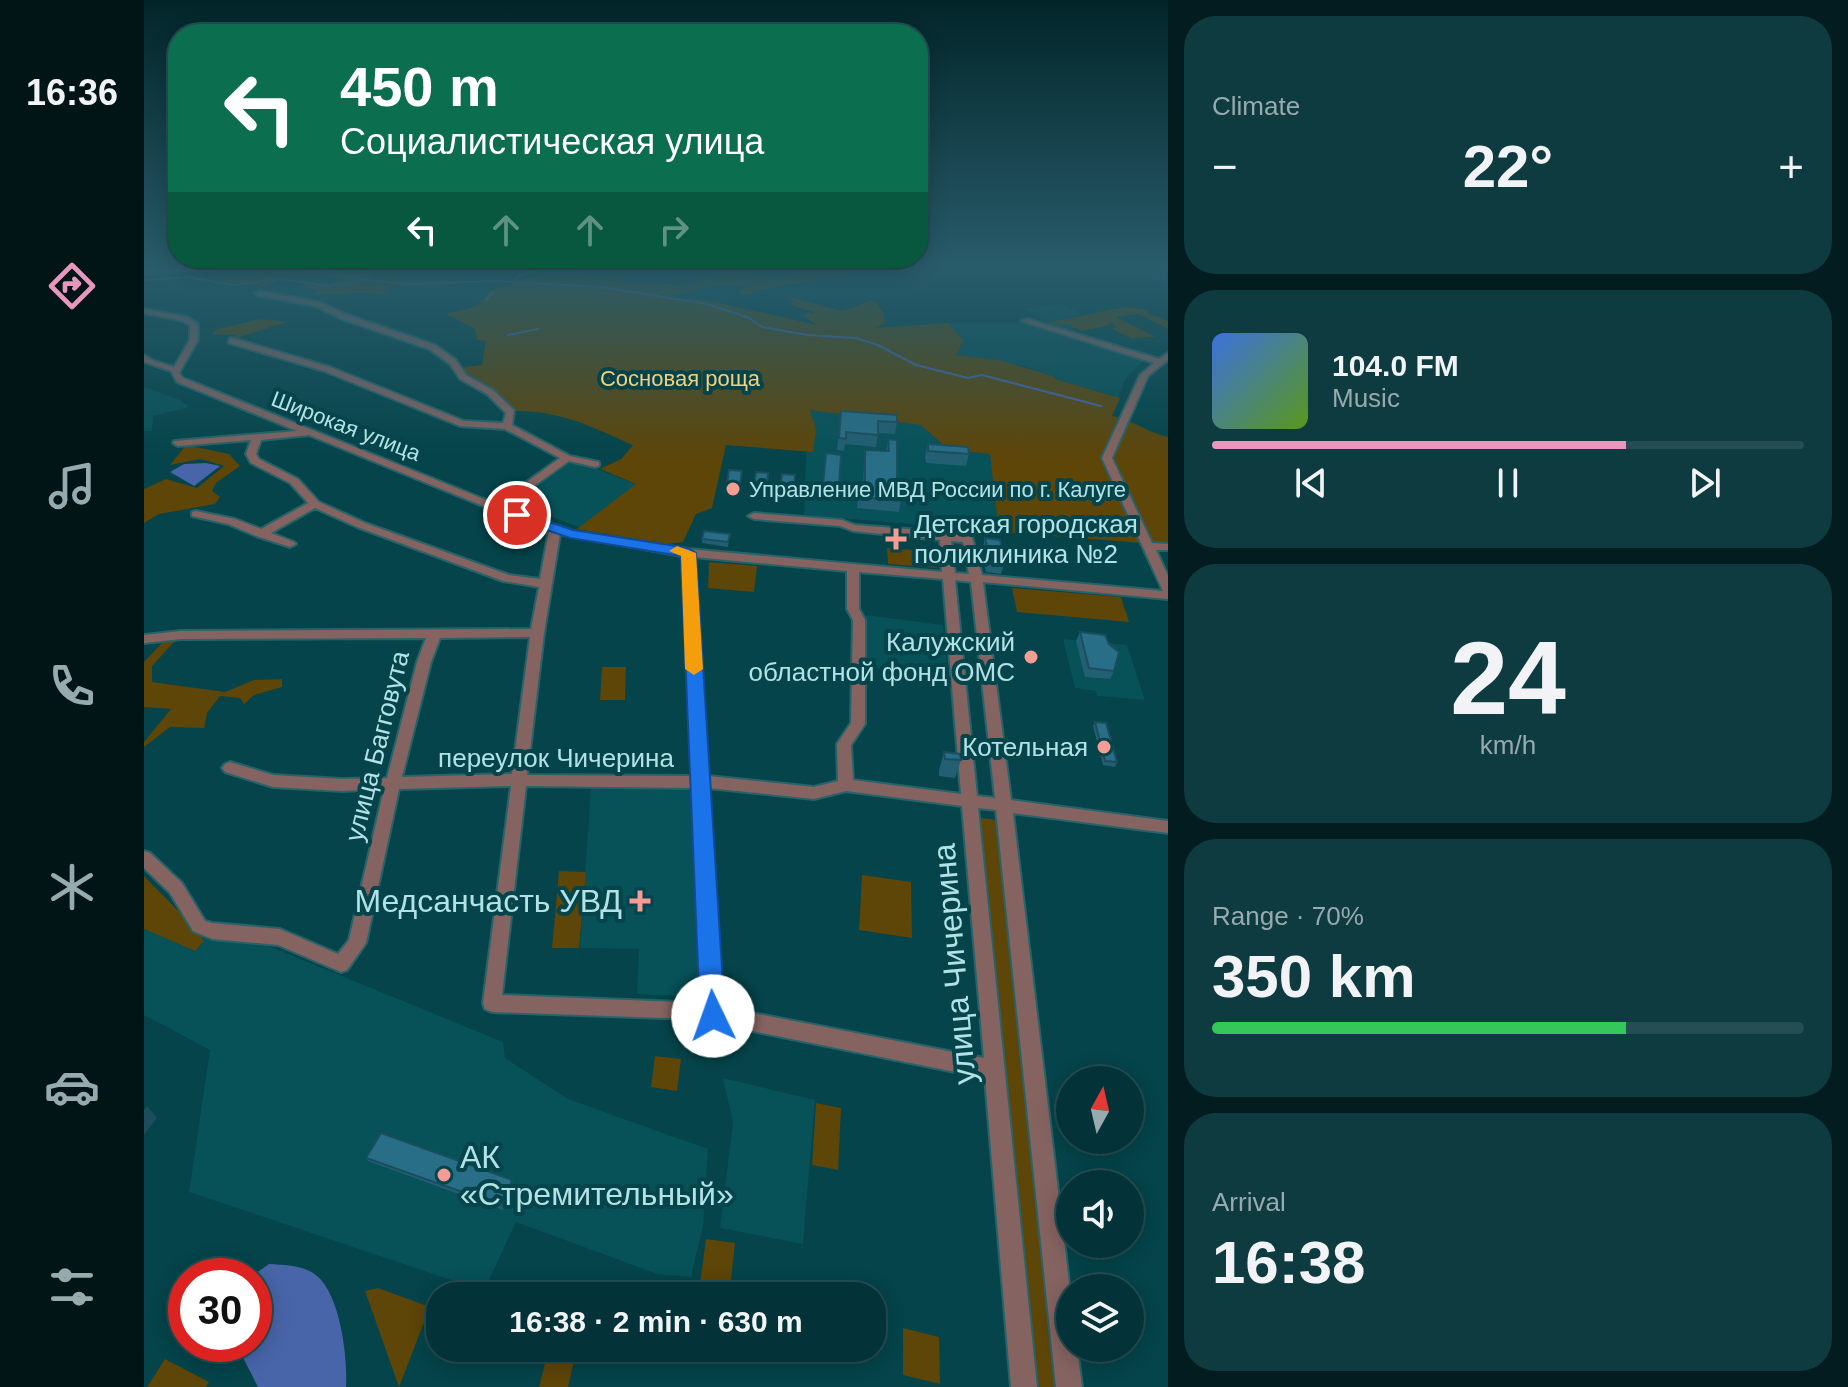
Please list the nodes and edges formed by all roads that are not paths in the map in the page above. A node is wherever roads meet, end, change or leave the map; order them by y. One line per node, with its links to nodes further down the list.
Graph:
1 (196, 330): 7 (street)
2 (382, 330): 8 (street)
3 (1057, 330): 6 (street)
4 (232, 341): 8 (street)
5 (144, 358): 7 (street, Широкая улица)
6 (1164, 359): 22 (street)
7 (176, 370): 9 (street, Широкая улица)
8 (507, 426): 12 (street)
9 (311, 433): 10 (street); 15 (street, Широкая улица)
10 (256, 439): 11 (street); 14 (street)
11 (178, 443)
12 (567, 458): 13 (street); 15 (street)
13 (595, 464)
14 (315, 504): 19 (street); 28 (street)
15 (497, 508): 18 (street, Широкая улица)
16 (196, 514): 19 (street)
17 (754, 516): 20 (street)
18 (555, 530): 24 (street, Широкая улица); 28 (street)
19 (260, 534): 21 (street)
20 (945, 535): 26 (street, улица Чичерина); 27 (street)
21 (290, 544)
22 (1147, 546): 23 (street); 29 (street)
23 (1168, 547)
24 (688, 553): 25 (street, Широкая улица); 35 (street)
25 (853, 567): 26 (street, Широкая улица); 37 (street)
26 (950, 576): 27 (street, Широкая улица); 38 (street, улица Чичерина)
27 (976, 578): 29 (street, Широкая улица); 39 (street)
28 (546, 584): 30 (street)
29 (1168, 592)
30 (537, 633): 31 (street); 34 (street)
31 (434, 635): 32 (street, улица Багговута); 36 (street, улица Багговута)
32 (144, 639)
33 (230, 768): 36 (street, переулок Чичерина)
34 (519, 781): 35 (street, переулок Чичерина); 36 (street, переулок Чичерина); 42 (street)
35 (700, 782): 37 (street, переулок Чичерина); 42 (street)
36 (393, 783): 41 (street, улица Багговута)
37 (846, 785): 38 (street, переулок Чичерина)
38 (972, 802): 39 (street, переулок Чичерина); 43 (street, улица Чичерина)
39 (1004, 807): 40 (street, переулок Чичерина); 45 (street)
40 (1168, 827)
41 (144, 858)
42 (713, 1016): 43 (street)
43 (996, 1070): 44 (street, улица Чичерина)
44 (1024, 1387)
45 (1069, 1387)

